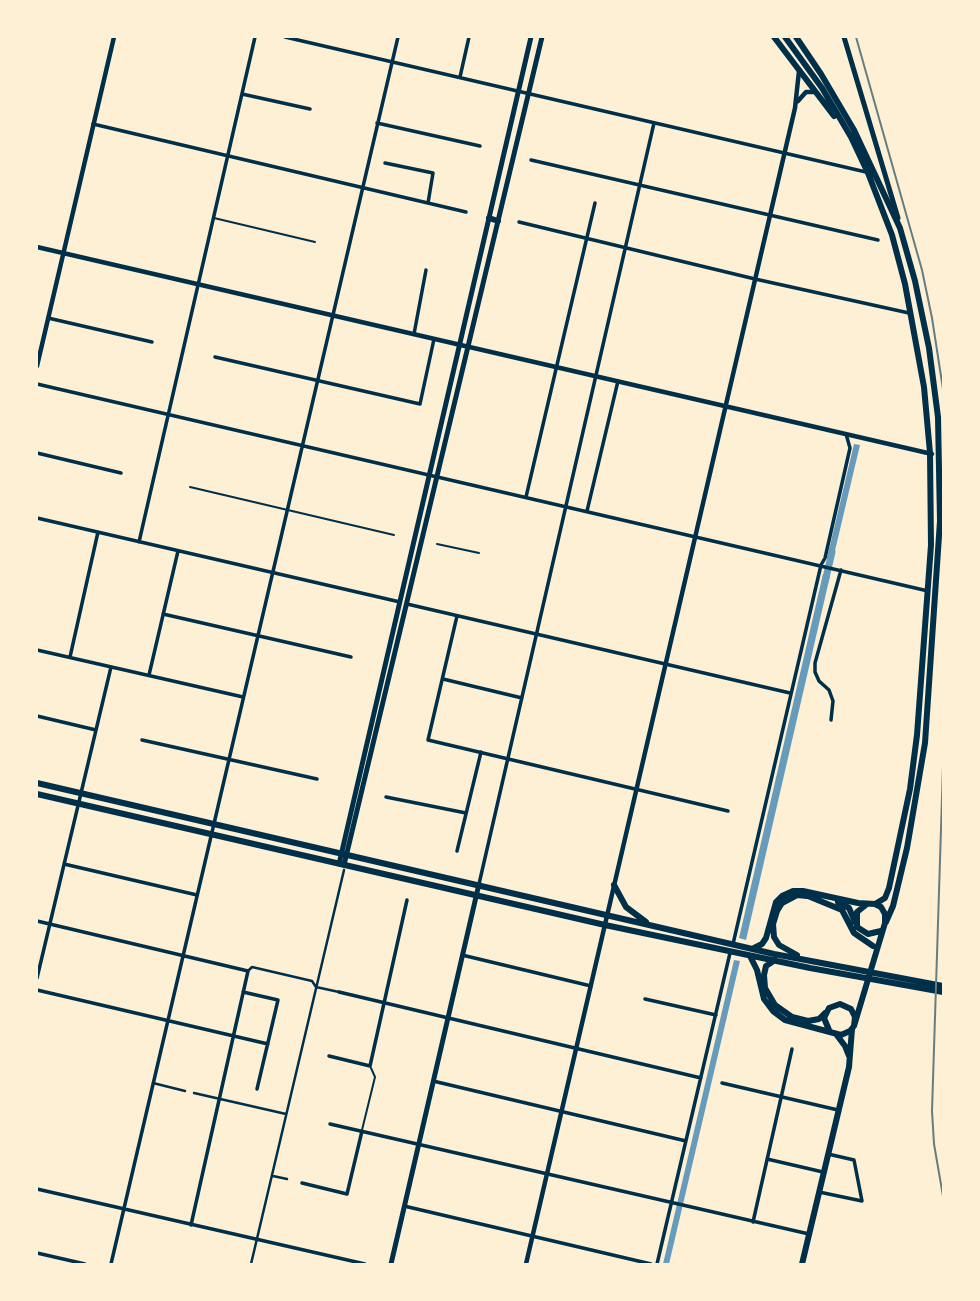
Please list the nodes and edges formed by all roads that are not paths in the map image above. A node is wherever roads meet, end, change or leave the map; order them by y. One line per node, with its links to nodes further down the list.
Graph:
1 (114, 37): 23 (street)
2 (255, 37): 18 (street)
3 (285, 37): 12 (street)
4 (398, 37): 12 (street)
5 (469, 37): 14 (street)
6 (531, 37): 15 (main road)
7 (542, 37): 17 (main road)
8 (774, 37): 13 (main road)
9 (785, 37): 24 (main road)
10 (796, 37): 41 (main road)
11 (845, 37): 41 (main road)
12 (392, 62): 14 (street); 21 (street)
13 (799, 69): 16 (main road); 19 (street)
14 (460, 78): 15 (street)
15 (518, 91): 17 (street); 38 (main road)
16 (816, 92): 19 (street); 24 (main road)
17 (528, 93): 22 (street); 39 (main road)
18 (242, 94): 20 (street); 27 (street)
19 (795, 108): 26 (street)
20 (310, 109)
21 (377, 123): 25 (street); 32 (street)
22 (654, 123): 26 (street); 31 (street)
23 (93, 124): 27 (street); 47 (street)
24 (851, 137): 30 (main road)
25 (480, 146)
26 (785, 153): 30 (street); 36 (street)
27 (228, 156): 32 (street); 37 (street)
28 (531, 160): 31 (street)
29 (385, 163): 33 (street)
30 (868, 173): 51 (main road)
31 (640, 185): 36 (street); 46 (street)
32 (362, 187): 33 (street); 52 (street)
33 (428, 203): 35 (street)
34 (595, 203): 42 (street)
35 (466, 212)
36 (770, 215): 43 (street); 49 (street)
37 (213, 218): 44 (lane); 50 (street)
38 (489, 218): 39 (main road); 57 (main road)
39 (498, 221): 58 (main road)
40 (519, 222): 42 (street)
41 (900, 228): 72 (main road)
42 (586, 239): 46 (street); 61 (street)
43 (878, 240)
44 (315, 242)
45 (37, 247): 47 (street)
46 (625, 248): 49 (street); 62 (street)
47 (63, 253): 50 (street); 53 (street)
48 (426, 270): 54 (street)
49 (755, 279): 51 (street); 66 (street)
50 (198, 284): 52 (street); 67 (street)
51 (912, 313): 71 (main road)
52 (333, 315): 54 (street); 63 (street)
53 (48, 318): 56 (street); 60 (street)
54 (414, 334): 55 (street)
55 (434, 339): 57 (street); 63 (street)
56 (152, 342)
57 (460, 345): 58 (street); 74 (main road)
58 (468, 346): 61 (street); 74 (main road)
59 (215, 357): 63 (street)
60 (37, 366)
61 (557, 367): 62 (street); 76 (street)
62 (596, 376): 64 (street); 77 (street)
63 (317, 381): 69 (street)
64 (618, 381): 66 (street); 79 (street)
65 (37, 384): 67 (street)
66 (726, 406): 68 (street); 83 (street)
67 (168, 414): 69 (street); 84 (street)
68 (846, 434): 71 (street); 88 (street)
69 (302, 445): 74 (street); 78 (street)
70 (37, 453): 73 (street)
71 (930, 453): 72 (street); 91 (main road)
72 (939, 455): 92 (main road)
73 (121, 473)
74 (433, 476): 76 (street); 93 (main road)
75 (190, 487): 78 (lane)
76 (526, 497): 77 (street)
77 (566, 506): 79 (street); 96 (street)
78 (287, 510): 82 (lane); 90 (street)
79 (587, 511): 83 (street)
80 (37, 518): 81 (street)
81 (99, 533): 84 (street); 99 (street)
82 (394, 535)
83 (695, 536): 88 (street); 101 (street)
84 (138, 542): 86 (street)
85 (437, 544): 87 (lane)
86 (178, 551): 90 (street); 94 (street)
87 (479, 553)
88 (822, 566): 89 (street); 105 (street)
89 (841, 570): 91 (street); 109 (street)
90 (273, 573): 93 (street); 97 (street)
91 (927, 591): 92 (street); 137 (main road)
92 (936, 593): 141 (main road)
93 (403, 603): 95 (street); 127 (main road)
94 (163, 614): 97 (street); 103 (street)
95 (457, 616): 96 (street); 104 (street)
96 (536, 634): 101 (street); 107 (street)
97 (258, 636): 100 (street); 106 (street)
98 (37, 650): 99 (street)
99 (70, 657): 102 (street)
100 (351, 657)
101 (666, 664): 105 (street); 117 (street)
102 (111, 667): 103 (street); 110 (street)
103 (149, 675): 106 (street)
104 (443, 679): 107 (street); 112 (street)
105 (790, 693): 148 (street)
106 (244, 697): 114 (street)
107 (522, 698): 113 (street)
108 (37, 716): 110 (street)
109 (831, 720)
110 (96, 730): 118 (street)
111 (142, 740): 114 (street)
112 (481, 752): 113 (street); 123 (street)
113 (508, 759): 117 (street); 130 (street)
114 (229, 760): 115 (street); 124 (street)
115 (317, 779)
116 (37, 783): 118 (main road)
117 (636, 789): 122 (street); 131 (street)
118 (81, 793): 121 (street); 124 (main road)
119 (37, 794): 121 (main road)
120 (386, 797): 123 (street)
121 (78, 804): 125 (main road); 128 (street)
122 (729, 811)
123 (466, 813): 126 (street)
124 (214, 824): 125 (street); 127 (main road)
125 (212, 834): 129 (main road); 132 (street)
126 (457, 851)
127 (344, 854): 129 (main road); 130 (main road)
128 (64, 864): 132 (street); 142 (street)
129 (342, 867): 133 (main road); 161 (street)
130 (479, 884): 133 (main road); 138 (main road)
131 (614, 884): 138 (street); 144 (main road)
132 (197, 895): 150 (street)
133 (476, 896): 143 (main road); 151 (main road)
134 (808, 896): 140 (main road); 147 (main road); 154 (main road)
135 (407, 900): 168 (street)
136 (867, 904): 137 (main road); 140 (main road); 149 (main road)
137 (875, 904): 141 (main road)
138 (607, 915): 143 (street); 144 (main road)
139 (37, 921): 142 (street)
140 (855, 922): 146 (main road)
141 (886, 922): 145 (main road)
142 (50, 924): 150 (street); 157 (street)
143 (605, 925): 148 (main road); 159 (street)
144 (650, 925): 148 (main road)
145 (882, 929): 146 (main road); 152 (main road)
146 (863, 932): 147 (main road)
147 (873, 946): 152 (main road)
148 (735, 948): 149 (main road); 171 (street)
149 (749, 952): 153 (main road); 154 (main road); 175 (main road)
150 (183, 955): 155 (street); 173 (street)
151 (462, 955): 159 (street); 172 (main road)
152 (875, 956): 166 (main road)
153 (775, 960): 156 (main road); 170 (main road)
154 (812, 961): 156 (main road)
155 (248, 971): 161 (street); 163 (street)
156 (857, 973): 158 (main road)
157 (37, 978)
158 (916, 984): 160 (main road); 165 (main road)
159 (591, 986): 178 (street)
160 (943, 986)
161 (316, 987): 164 (street); 194 (street)
162 (37, 989): 173 (street)
163 (243, 992): 176 (street); 177 (street)
164 (338, 992): 168 (street)
165 (943, 992)
166 (865, 993): 169 (main road); 174 (main road)
167 (645, 999): 171 (street)
168 (383, 1003): 172 (street); 182 (street)
169 (848, 1006): 170 (main road); 174 (main road)
170 (827, 1012): 175 (main road)
171 (716, 1015): 183 (street)
172 (447, 1019): 178 (street); 184 (main road)
173 (168, 1020): 176 (street); 185 (street)
174 (853, 1027): 175 (main road); 181 (main road)
175 (832, 1032): 181 (main road)
176 (234, 1035): 177 (street); 191 (street)
177 (268, 1044): 187 (street)
178 (576, 1049): 183 (street); 193 (street)
179 (792, 1049): 190 (street)
180 (329, 1056): 182 (street)
181 (850, 1061): 192 (main road)
182 (370, 1066): 196 (lane)
183 (701, 1078): 197 (street)
184 (433, 1081): 193 (street); 198 (main road)
185 (153, 1083): 188 (street); 210 (street)
186 (722, 1083): 190 (street)
187 (257, 1089)
188 (186, 1091)
189 (194, 1093): 191 (street)
190 (781, 1097): 192 (street); 200 (street)
191 (220, 1098): 194 (street); 212 (street)
192 (838, 1110): 199 (main road)
193 (562, 1111): 197 (street); 202 (street)
194 (286, 1114): 203 (street)
195 (330, 1124): 196 (street)
196 (362, 1131): 198 (street); 205 (street)
197 (686, 1141): 208 (street)
198 (418, 1144): 202 (street); 209 (main road)
199 (828, 1154): 201 (main road); 207 (street)
200 (767, 1159): 201 (street); 211 (street)
201 (824, 1172): 207 (main road)
202 (547, 1174): 208 (street); 214 (street)
203 (272, 1176): 204 (street); 215 (street)
204 (287, 1180)
205 (302, 1183)
206 (37, 1189): 210 (street)
207 (819, 1192): 213 (main road)
208 (674, 1203): 211 (street); 224 (street)
209 (404, 1206): 214 (street); 221 (main road)
210 (124, 1209): 212 (street); 218 (street)
211 (754, 1222): 213 (street)
212 (191, 1225): 215 (street)
213 (809, 1234): 225 (main road)
214 (532, 1236): 222 (street); 223 (street)
215 (257, 1240): 219 (street); 220 (street)
216 (37, 1253): 217 (street)
217 (85, 1264)
218 (111, 1264)
219 (251, 1264)
220 (365, 1264)
221 (391, 1264)
222 (526, 1264)
223 (651, 1264)
224 (657, 1264)
225 (802, 1264)

